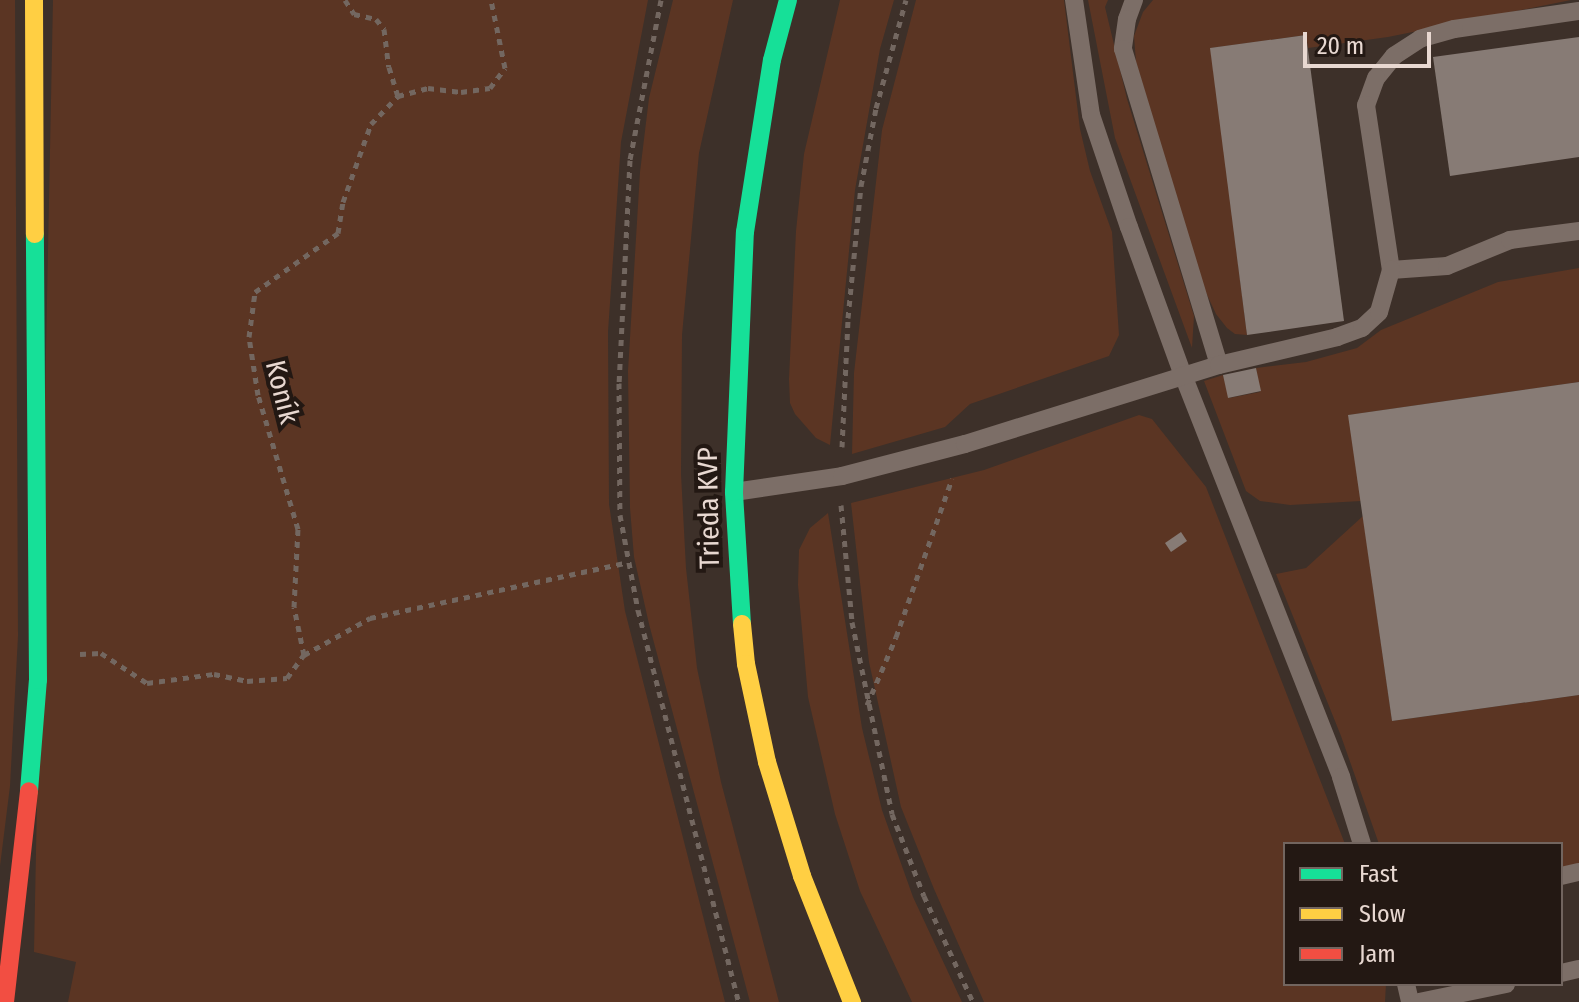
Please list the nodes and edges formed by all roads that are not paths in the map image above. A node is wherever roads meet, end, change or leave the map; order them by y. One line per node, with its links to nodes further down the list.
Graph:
1 (34, 0): 14 (street)
2 (788, 0): 10 (street, Trieda KVP)
3 (1074, 0): 9 (lane)
4 (1134, 0): 8 (lane)
5 (1579, 11): 7 (lane)
6 (1579, 231): 7 (lane)
7 (1391, 270): 8 (lane)
8 (1219, 365): 9 (lane)
9 (1183, 375): 10 (lane); 11 (lane)
10 (734, 492): 15 (street, Trieda KVP)
11 (1361, 842)
12 (1493, 986): 13 (lane)
13 (1443, 994): 16 (lane)
14 (5, 1002)
15 (852, 1002)
16 (1419, 1002)

